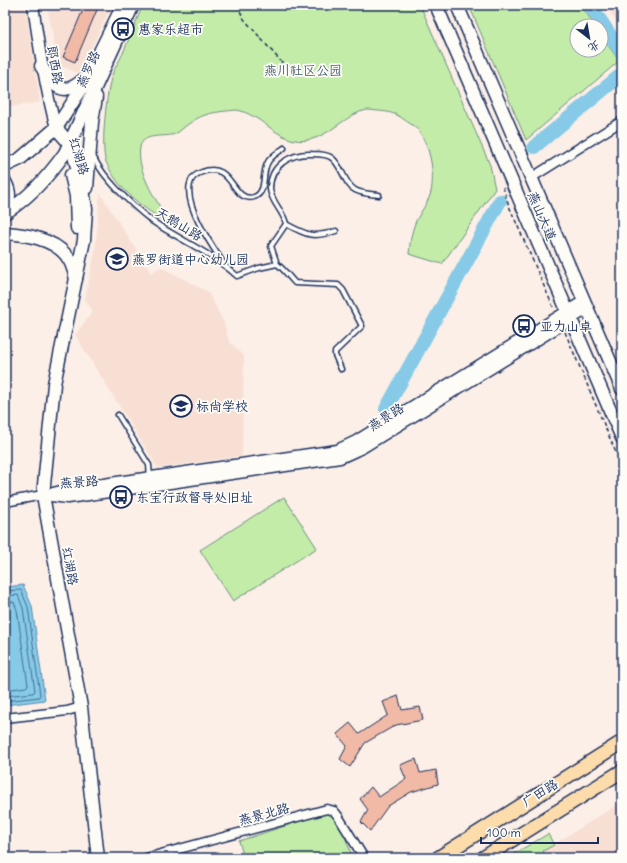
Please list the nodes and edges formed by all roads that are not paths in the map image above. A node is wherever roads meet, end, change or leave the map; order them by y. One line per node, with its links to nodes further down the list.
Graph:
1 (33, 5): 6 (street, 郎西路)
2 (123, 5): 8 (main road, 燕罗路)
3 (133, 5): 7 (main road, 燕罗路)
4 (436, 5): 28 (main road, 燕山大道)
5 (457, 5): 15 (main road, 燕山大道)
6 (41, 66): 8 (main road); 10 (street, 郎西路)
7 (101, 74): 11 (main road); 13 (main road, 燕罗路)
8 (88, 76): 10 (main road, 燕罗路)
9 (622, 121): 15 (street)
10 (56, 128): 13 (main road, 红湖路); 14 (main road, 燕罗路)
11 (90, 146): 19 (main road); 25 (lane, 天鹅山路)
12 (284, 148): 25 (lane)
13 (67, 149): 19 (main road, 红湖路); 20 (main road, 燕罗路); 26 (main road, 红湖路)
14 (5, 166)
15 (531, 178): 27 (main road, 燕山大道)
16 (5, 182): 18 (main road)
17 (379, 195): 21 (lane)
18 (5, 208)
19 (86, 209): 26 (main road, 红湖路)
20 (5, 213)
21 (286, 224): 22 (lane); 24 (lane)
22 (336, 230)
23 (5, 233): 26 (main road)
24 (277, 264): 25 (lane, 天鹅山路); 29 (lane)
25 (226, 266)
26 (76, 280): 34 (main road, 红湖路)
27 (586, 305): 28 (street, 燕景路); 30 (main road, 燕山大道)
28 (570, 315): 32 (main road, 燕山大道); 33 (street, 燕景路); 34 (street, 燕景路)
29 (341, 369)
30 (622, 389)
31 (118, 415): 33 (lane)
32 (622, 438)
33 (150, 478): 34 (street, 燕景路)
34 (43, 495): 35 (street); 36 (main road, 红湖路)
35 (5, 502)
36 (81, 707): 37 (street); 40 (main road, 红湖路)
37 (5, 718)
38 (622, 742): 43 (main road, 广田路)
39 (622, 771): 44 (main road, 广田路)
40 (98, 858)
41 (146, 858): 42 (street, 燕景北路)
42 (364, 858)
43 (438, 858)
44 (482, 858)

